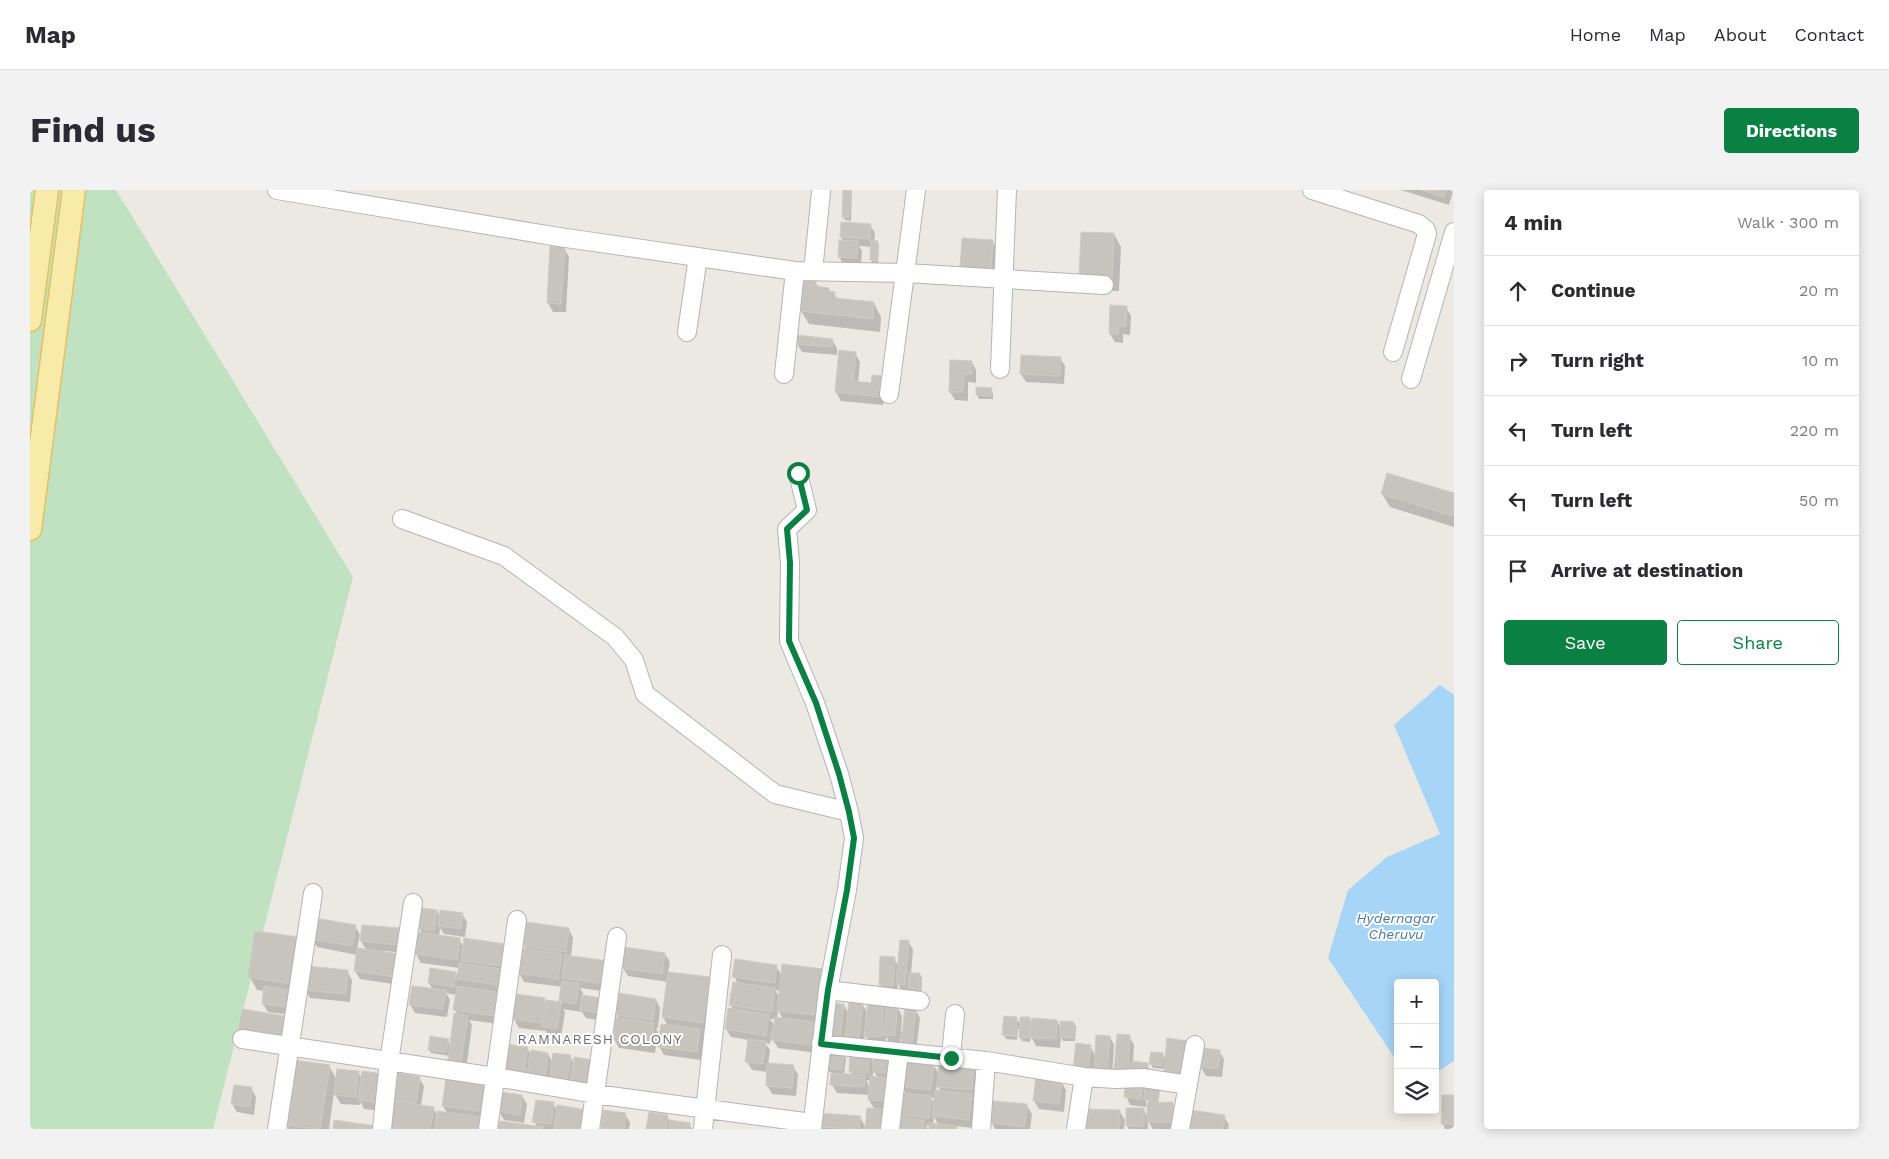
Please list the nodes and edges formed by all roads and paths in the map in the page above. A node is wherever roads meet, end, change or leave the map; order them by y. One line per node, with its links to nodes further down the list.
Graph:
1 (47, 190): 16 (main road)
2 (74, 190): 25 (main road)
3 (277, 190): 8 (street)
4 (916, 190): 13 (street)
5 (1007, 190): 14 (street)
6 (1312, 190): 18 (street)
7 (821, 192): 12 (street)
8 (318, 193): 10 (street)
9 (1454, 232): 21 (street)
10 (698, 257): 11 (street); 17 (street)
11 (795, 271): 12 (street); 20 (street)
12 (813, 271): 13 (street)
13 (906, 273): 14 (street); 22 (street)
14 (1003, 280): 15 (street); 19 (street)
15 (1104, 285)
16 (30, 320)
17 (687, 332)
18 (1393, 352)
19 (1000, 369)
20 (784, 374)
21 (1411, 379)
22 (889, 394)
23 (798, 473): 26 (street)
24 (402, 519): 26 (street)
25 (30, 529)
26 (849, 812): 32 (street)
27 (313, 894): 38 (street)
28 (413, 903): 42 (street)
29 (517, 920): 44 (street)
30 (617, 938): 46 (street)
31 (722, 956): 47 (street)
32 (828, 990): 33 (street); 36 (street)
33 (920, 1000)
34 (955, 1014): 40 (street)
35 (242, 1039): 38 (street)
36 (821, 1044): 39 (street); 48 (street)
37 (1194, 1045): 45 (street)
38 (289, 1046): 42 (street); 49 (street)
39 (899, 1052): 40 (street); 54 (street)
40 (951, 1058): 41 (street)
41 (986, 1061): 43 (street); 55 (street)
42 (389, 1062): 44 (street); 50 (street)
43 (1084, 1076): 45 (street); 56 (street)
44 (495, 1077): 46 (street); 51 (street)
45 (1188, 1084): 57 (street)
46 (594, 1094): 47 (street); 52 (street)
47 (704, 1109): 48 (street); 53 (street)
48 (812, 1126)
49 (277, 1129)
50 (382, 1129)
51 (488, 1129)
52 (590, 1129)
53 (703, 1129)
54 (890, 1129)
55 (981, 1129)
56 (1076, 1129)
57 (1180, 1129)

